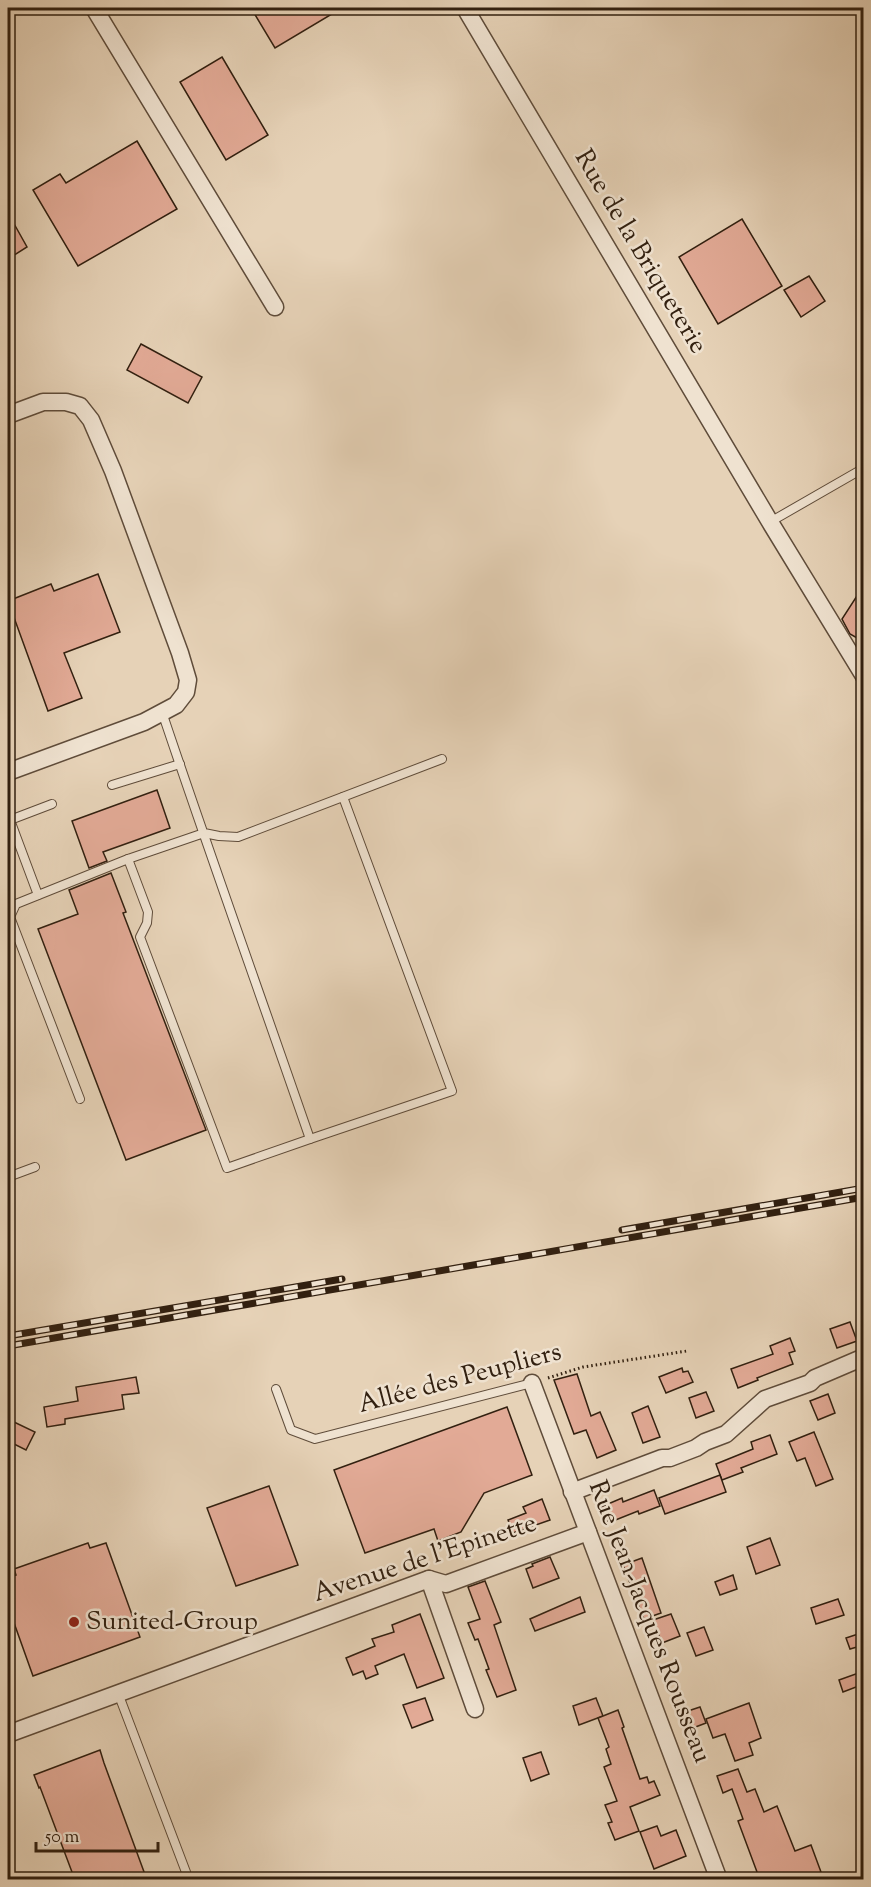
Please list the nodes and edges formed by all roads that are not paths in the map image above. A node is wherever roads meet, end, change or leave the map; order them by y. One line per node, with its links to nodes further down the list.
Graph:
1 (94, 8): 3 (street)
2 (465, 8): 6 (street, Rue de la Briqueterie)
3 (276, 307)
4 (8, 415): 8 (street)
5 (864, 468): 6 (lane)
6 (770, 522): 7 (street, Rue de la Briqueterie)
7 (864, 676)
8 (162, 712): 10 (lane); 11 (street)
9 (442, 759): 13 (lane)
10 (180, 764): 12 (lane); 15 (lane)
11 (8, 772)
12 (112, 785)
13 (343, 797): 15 (lane); 19 (lane)
14 (52, 804): 17 (lane)
15 (204, 833): 16 (lane); 19 (lane)
16 (128, 859): 17 (lane); 19 (lane)
17 (38, 895): 18 (lane)
18 (81, 1099)
19 (310, 1139)
20 (35, 1167): 21 (lane)
21 (8, 1177)
22 (864, 1357): 25 (street)
23 (532, 1383): 24 (lane, Allée des Peupliers); 25 (street, Rue Jean-Jacques Rousseau)
24 (276, 1389)
25 (572, 1492): 26 (street, Rue Jean-Jacques Rousseau)
26 (588, 1532): 27 (street, Avenue de l'Epinette); 32 (street, Rue Jean-Jacques Rousseau)
27 (429, 1579): 28 (street, Avenue de l'Epinette); 29 (street)
28 (118, 1693): 30 (street, Avenue de l'Epinette); 31 (lane)
29 (475, 1709)
30 (8, 1734)
31 (189, 1880)
32 (719, 1880)

